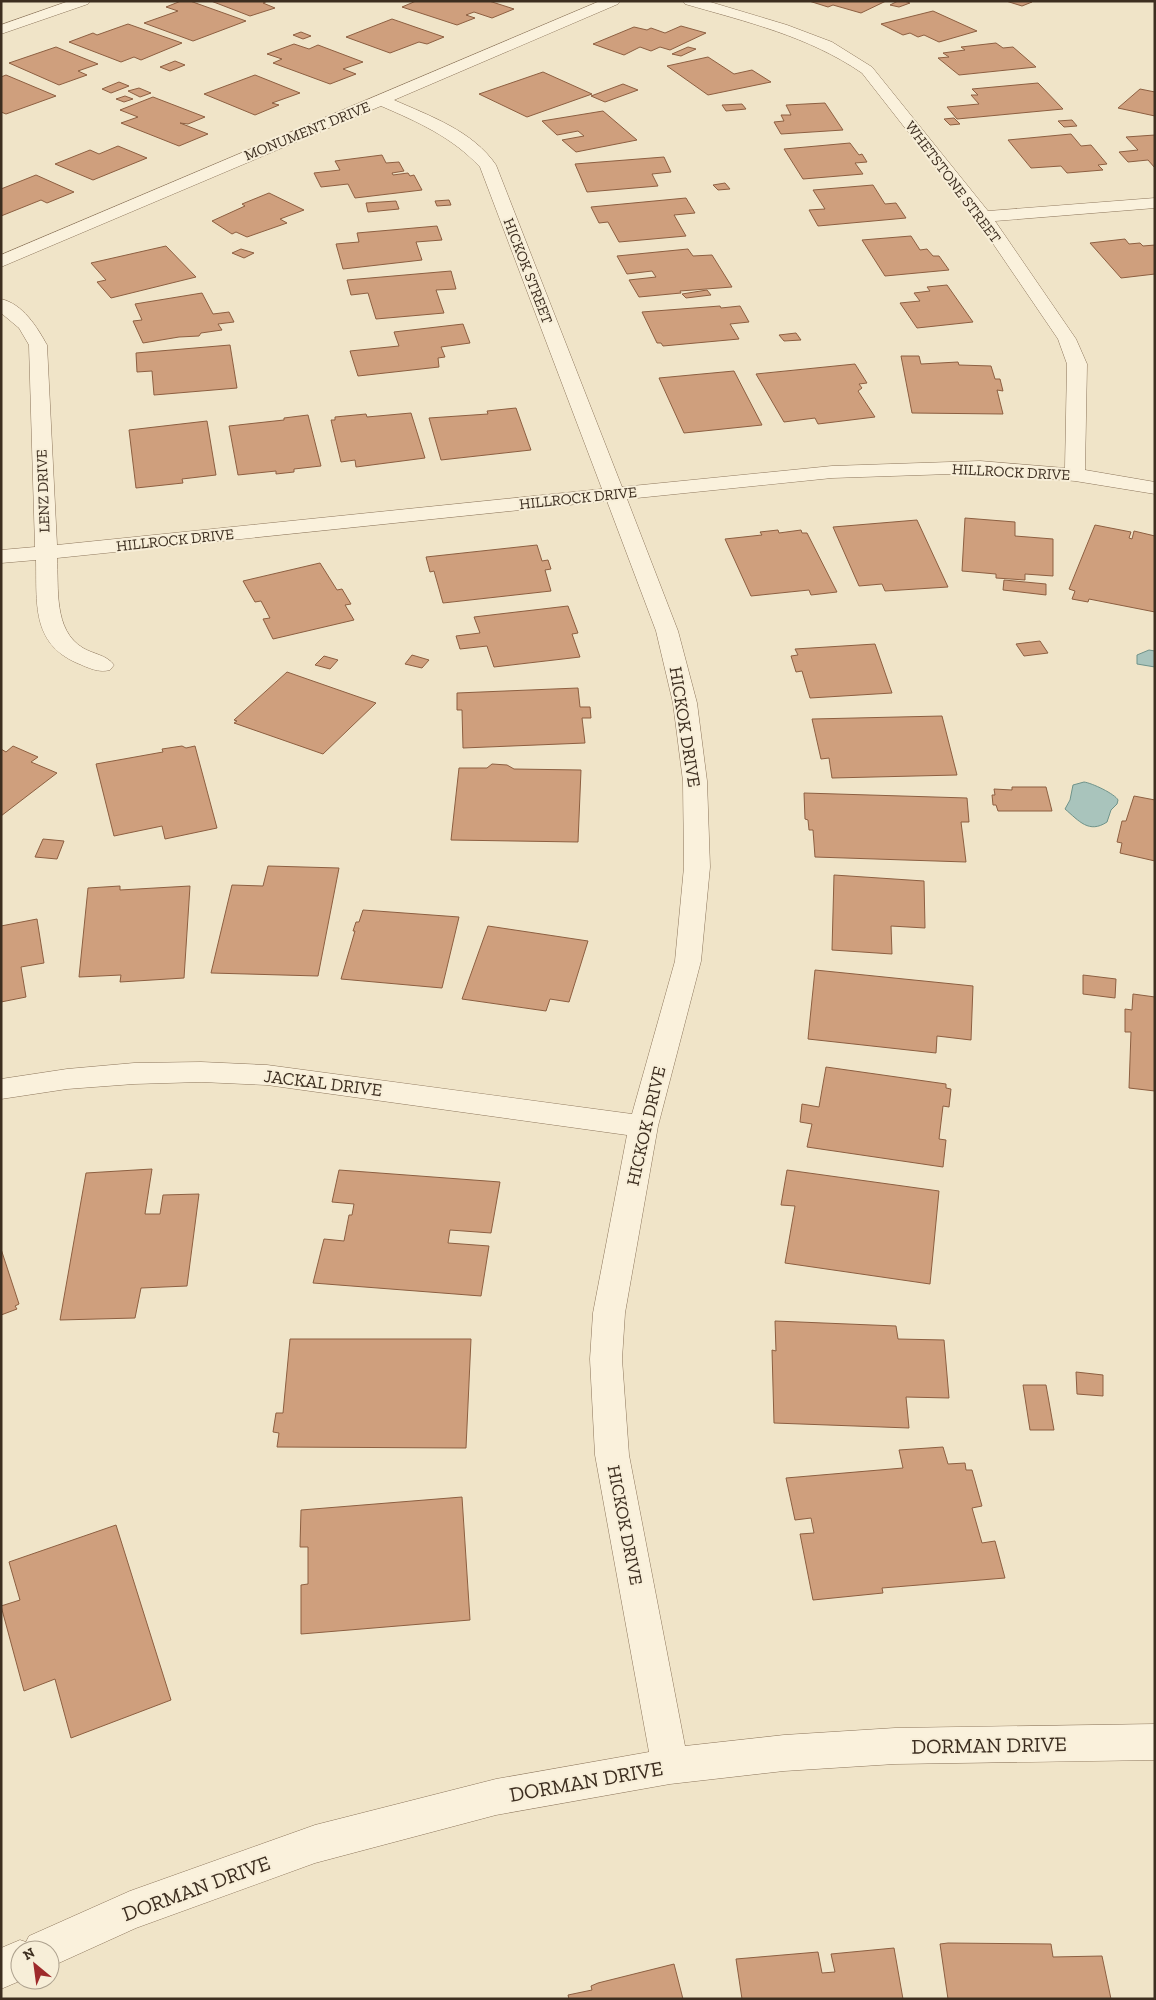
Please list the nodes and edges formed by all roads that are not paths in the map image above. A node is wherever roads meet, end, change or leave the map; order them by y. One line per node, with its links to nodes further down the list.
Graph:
1 (83, 1): 4 (street)
2 (614, 1): 5 (street, MONUMENT DRIVE)
3 (690, 1): 7 (street, WHETSTONE STREET)
4 (1, 30)
5 (382, 101): 8 (street, MONUMENT DRIVE); 12 (street, HICKOK STREET)
6 (1155, 203): 7 (street)
7 (983, 217): 10 (street, WHETSTONE STREET)
8 (1, 262)
9 (1, 304): 13 (street, LENZ DRIVE)
10 (1075, 475): 11 (street, HILLROCK DRIVE); 12 (street, HILLROCK DRIVE)
11 (1155, 488)
12 (613, 494): 13 (street, HILLROCK DRIVE); 17 (street, HICKOK DRIVE)
13 (46, 553): 14 (street, HILLROCK DRIVE); 15 (street, LENZ DRIVE)
14 (1, 557)
15 (102, 665)
16 (1, 1089): 17 (street, JACKAL DRIVE)
17 (643, 1126): 19 (street, HICKOK DRIVE)
18 (1155, 1742): 19 (street, DORMAN DRIVE)
19 (670, 1766): 20 (street, DORMAN DRIVE)
20 (60, 1942)

